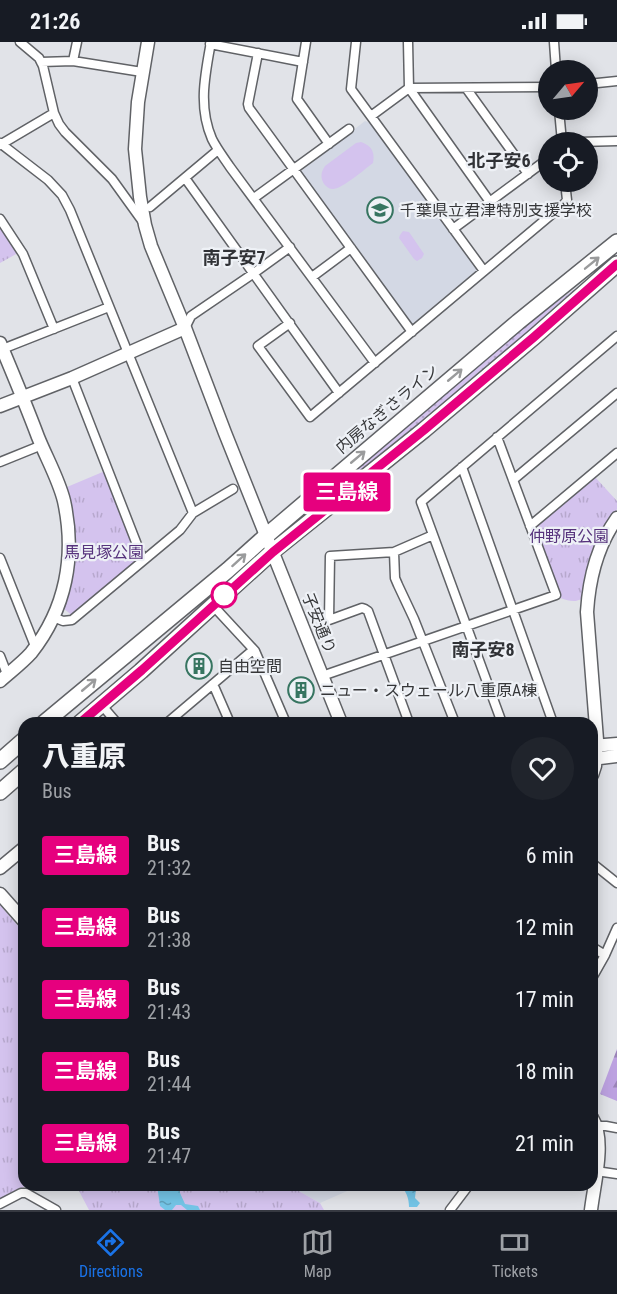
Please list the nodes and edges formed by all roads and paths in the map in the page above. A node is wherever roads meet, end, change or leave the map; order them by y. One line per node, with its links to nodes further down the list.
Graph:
1 (20, 42): 12 (street)
2 (78, 42): 11 (street)
3 (148, 42): 14 (street, 子安通り)
4 (306, 42): 13 (street)
5 (357, 42): 21 (street)
6 (408, 42): 18 (street)
7 (554, 42): 10 (street)
8 (210, 43): 9 (street); 27 (street)
9 (258, 53): 13 (street); 29 (street)
10 (555, 60)
11 (73, 61): 12 (street); 14 (street)
12 (41, 62): 20 (street)
13 (303, 62): 26 (street)
14 (142, 72): 37 (street, 子安通り)
15 (617, 81): 16 (street)
16 (598, 83)
17 (538, 87): 19 (street)
18 (410, 88): 19 (street); 21 (street); 34 (street)
19 (466, 88): 30 (street)
20 (54, 113): 25 (street); 37 (street)
21 (371, 116): 38 (street)
22 (349, 129): 26 (street)
23 (617, 141): 24 (street)
24 (598, 142)
25 (0, 144): 46 (street)
26 (329, 144): 29 (street)
27 (218, 150): 31 (street); 33 (street)
28 (538, 166): 30 (street)
29 (294, 169): 33 (street); 41 (street)
30 (528, 174): 34 (street)
31 (185, 178): 35 (street); 44 (street)
32 (566, 192): 43 (street)
33 (254, 198): 40 (street)
34 (490, 202): 38 (street)
35 (150, 207)
36 (0, 219): 49 (street)
37 (144, 225): 48 (street, 子安通り)
38 (453, 229): 43 (street)
39 (617, 242): 71 (highway, 内房なぎさライン, one-way to 39)
40 (290, 247): 44 (street); 45 (street)
41 (351, 248): 45 (street); 50 (street)
42 (617, 264): 72 (highway)
43 (484, 271): 50 (street)
44 (254, 273): 47 (street); 48 (street)
45 (312, 277): 54 (street)
46 (109, 307): 49 (street); 53 (street)
47 (290, 324): 56 (street); 56 (street)
48 (185, 328): 53 (street); 71 (street, 子安通り)
49 (54, 329): 52 (street)
50 (412, 332): 54 (street)
51 (615, 341): 60 (street)
52 (1, 347): 58 (street)
53 (128, 353): 55 (street); 67 (street)
54 (375, 363): 56 (street)
55 (72, 378): 58 (street); 75 (street)
56 (339, 393)
57 (617, 393): 65 (street)
58 (22, 397): 59 (street); 61 (street)
59 (0, 406)
60 (497, 437): 64 (street); 65 (street)
61 (42, 445): 63 (street); 78 (street)
62 (617, 453): 69 (street)
63 (0, 462)
64 (462, 467): 70 (street); 76 (street)
65 (513, 480): 69 (street)
66 (233, 489): 67 (street)
67 (193, 513): 75 (street)
68 (617, 518): 100 (street)
69 (530, 526): 76 (street)
70 (433, 535): 73 (street); 79 (street)
71 (266, 536): 72 (street, 子安通り); 89 (highway, 内房なぎさライン, one-way to 71)
72 (273, 552): 85 (street, 子安通り); 90 (highway)
73 (394, 552): 80 (street); 83 (street)
74 (0, 558): 81 (street)
75 (143, 560): 78 (street)
76 (513, 610): 79 (street); 99 (street)
77 (218, 611): 82 (street)
78 (53, 617): 81 (street)
79 (467, 626): 80 (street); 98 (street)
80 (423, 641): 83 (street); 97 (street)
81 (35, 646): 86 (street)
82 (253, 650): 87 (street); 94 (street)
83 (383, 655): 85 (street); 96 (street)
84 (0, 656): 86 (street)
85 (322, 675): 95 (street, 子安通り)
86 (4, 677)
87 (213, 684): 92 (street); 93 (street)
88 (105, 708): 91 (street)
89 (51, 717)
90 (87, 717)
91 (112, 717)
92 (179, 717)
93 (227, 717)
94 (282, 717)
95 (339, 717)
96 (407, 717)
97 (453, 717)
98 (500, 717)
99 (551, 717)
100 (592, 717)
101 (617, 744): 103 (street)
102 (18, 745): 106 (highway)
103 (598, 751)
104 (598, 753): 105 (street)
105 (617, 756)
106 (0, 761)
107 (18, 776): 108 (highway)
108 (0, 792)
109 (18, 853): 111 (street)
110 (18, 860): 113 (street)
111 (0, 868)
112 (598, 868): 114 (street)
113 (0, 875)
114 (617, 883)
115 (0, 894): 116 (street)
116 (18, 914)
117 (617, 928): 119 (street)
118 (598, 951): 119 (street)
119 (605, 955): 120 (street)
120 (598, 967)
121 (598, 1123): 122 (street)
122 (617, 1128)
123 (598, 1171): 124 (street)
124 (617, 1174)
125 (464, 1191): 129 (street)
126 (593, 1191): 130 (street)
127 (0, 1204): 128 (street)
128 (56, 1210)
129 (450, 1210)
130 (591, 1210)

